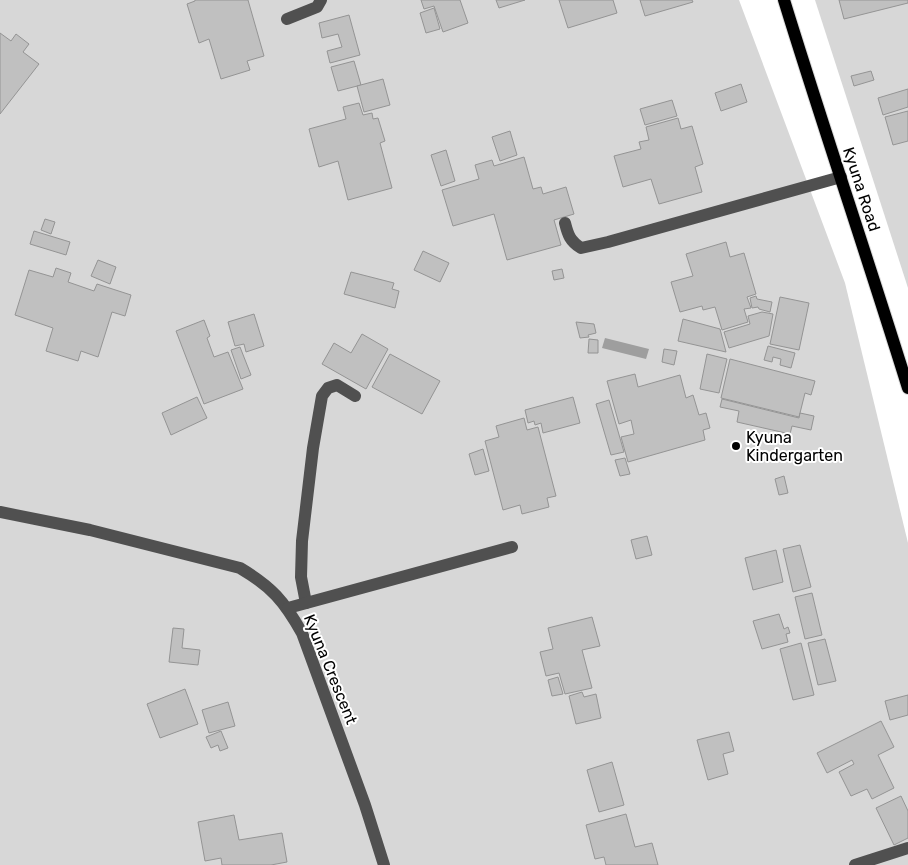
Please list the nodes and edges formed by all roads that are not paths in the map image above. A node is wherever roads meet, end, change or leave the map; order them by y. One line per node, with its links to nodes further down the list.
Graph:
1 (321, 0): 3 (street)
2 (784, 0): 4 (main road, Kyuna Road)
3 (287, 19)
4 (841, 177): 5 (street); 6 (main road, Kyuna Road)
5 (565, 223)
6 (908, 388)
7 (355, 396): 10 (street)
8 (0, 512): 11 (street, Kyuna Crescent)
9 (512, 547): 10 (street)
10 (306, 603): 11 (street)
11 (288, 608): 13 (street, Kyuna Crescent)
12 (908, 848): 14 (street)
13 (384, 865)
14 (854, 865)

